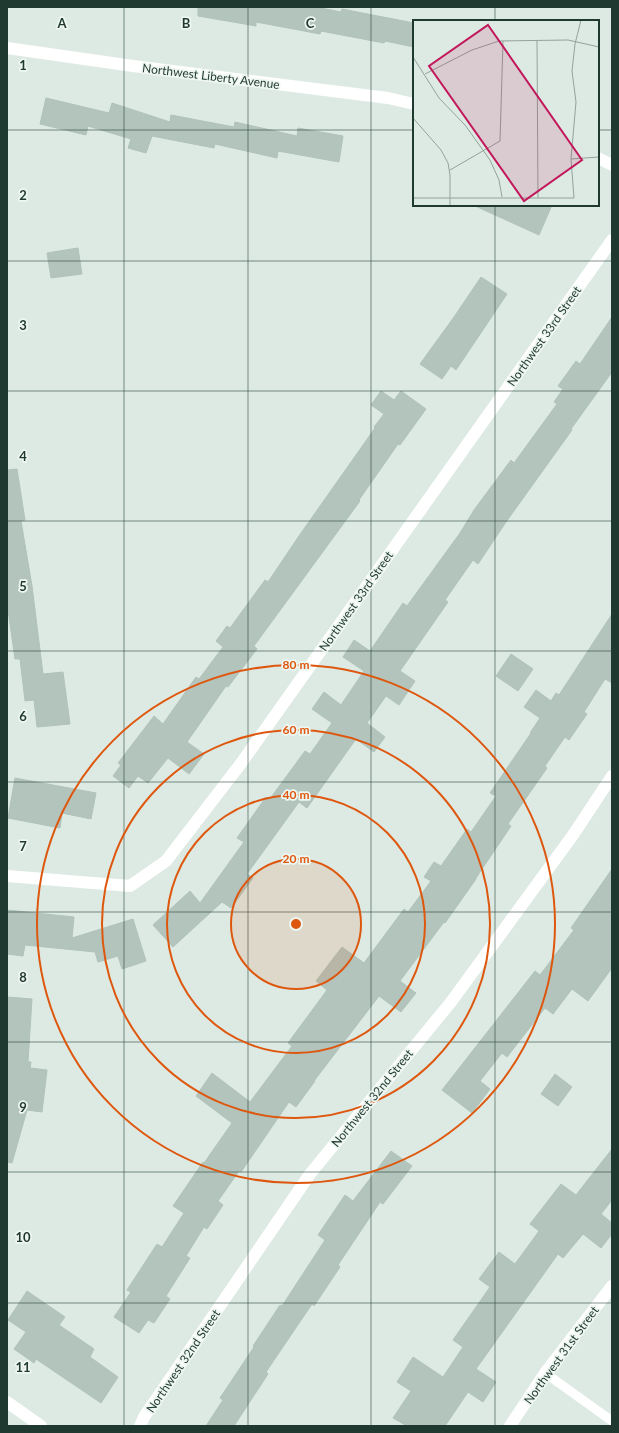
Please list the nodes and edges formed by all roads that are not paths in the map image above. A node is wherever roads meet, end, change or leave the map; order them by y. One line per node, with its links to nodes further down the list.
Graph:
1 (7, 48): 2 (street, Northwest Liberty Avenue)
2 (413, 104)
3 (599, 158): 4 (street)
4 (612, 165)
5 (612, 240): 7 (street, Northwest 33rd Street)
6 (612, 776): 13 (street, Northwest 32nd Street)
7 (7, 876)
8 (612, 1286): 9 (street, Northwest 31st Street)
9 (545, 1373): 11 (lane); 14 (street, Northwest 31st Street)
10 (7, 1402): 12 (street)
11 (612, 1421)
12 (41, 1426)
13 (140, 1426)
14 (510, 1426)

